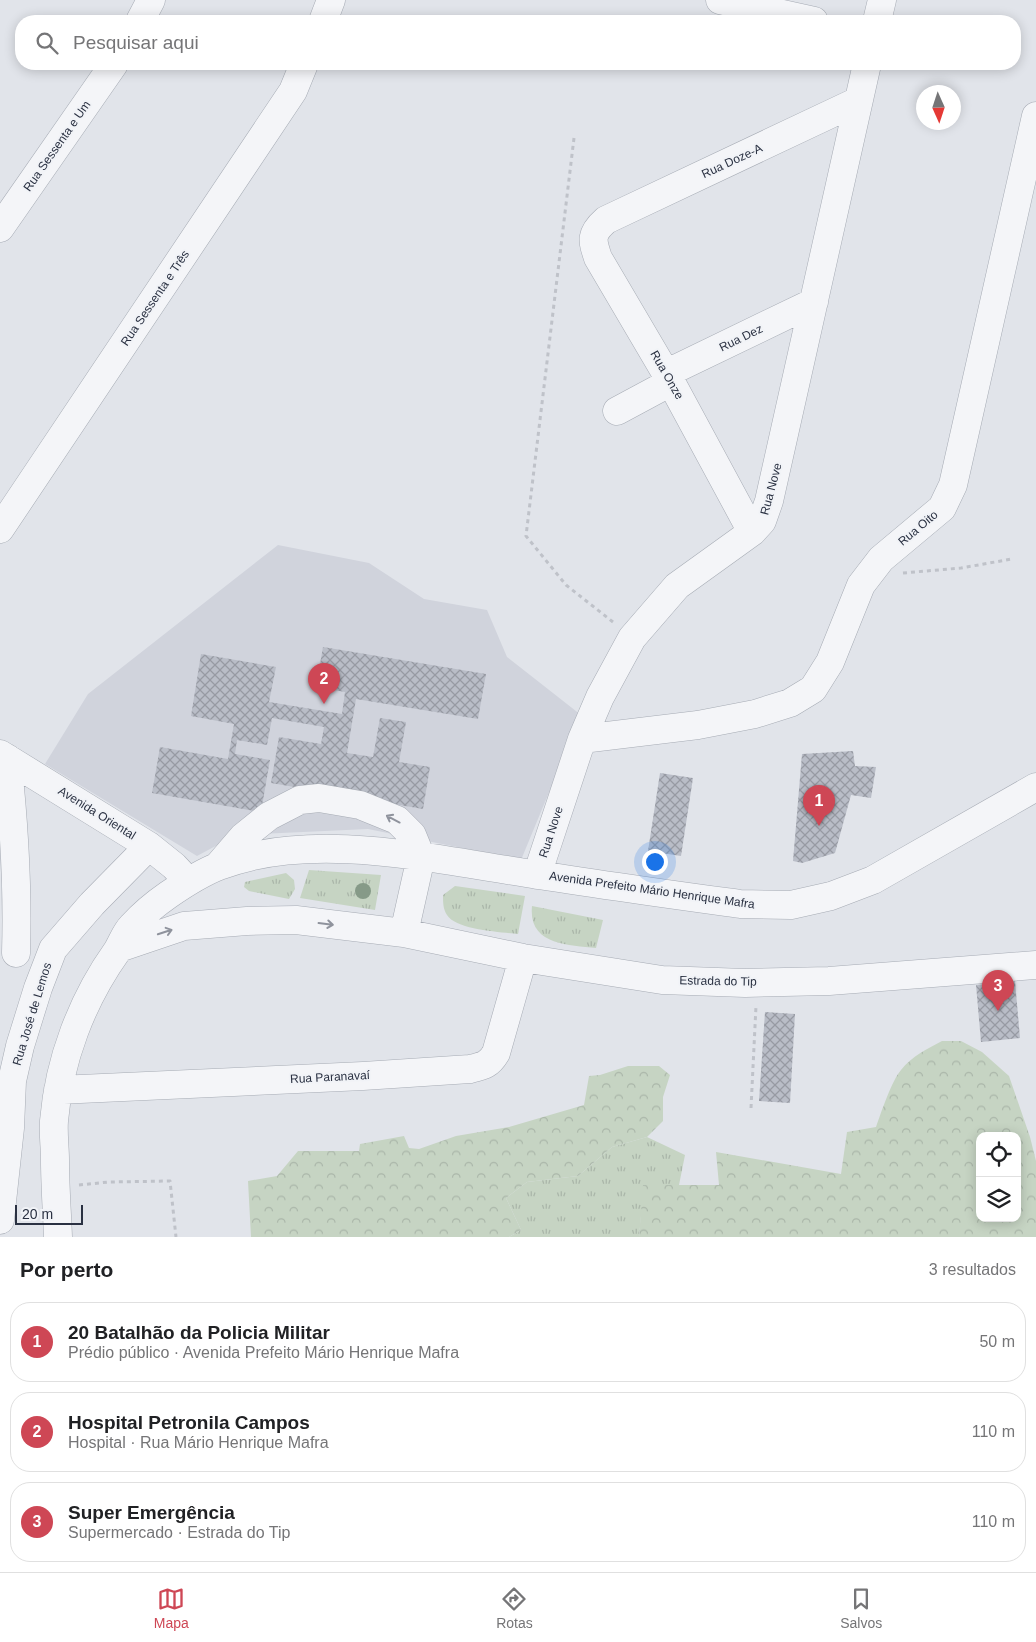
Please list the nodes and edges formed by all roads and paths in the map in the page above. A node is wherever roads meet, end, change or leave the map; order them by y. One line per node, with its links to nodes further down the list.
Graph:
1 (151, 0): 5 (street)
2 (331, 0): 6 (street)
3 (720, 0): 7 (street)
4 (882, 0): 8 (street)
5 (143, 15)
6 (325, 15)
7 (787, 15)
8 (878, 15)
9 (110, 70): 16 (street, Rua Sessenta e Um)
10 (301, 70): 20 (street, Rua Sessenta e Três)
11 (866, 70): 12 (street, Rua Nove)
12 (858, 101): 15 (street, Rua Doze-A); 17 (street, Rua Nove)
13 (1036, 116): 23 (street, Rua Oito)
14 (574, 138): 24 (path)
15 (606, 220): 18 (street, Rua Onze)
16 (0, 228)
17 (814, 302): 18 (street, Rua Dez); 21 (street, Rua Nove)
18 (669, 378): 19 (street, Rua Dez); 21 (street, Rua Onze)
19 (617, 411)
20 (1, 526)
21 (752, 532): 24 (street, Rua Nove)
22 (1012, 560): 23 (path)
23 (868, 576): 25 (street, Rua Oito)
24 (632, 638): 25 (street, Rua Nove)
25 (582, 739): 31 (street, Rua Nove)
26 (3, 756): 28 (street, Avenida Oriental); 33 (street)
27 (1036, 787): 31 (street, Avenida Prefeito Mário Henrique Mafra)
28 (150, 846): 32 (street, Avenida Oriental); 36 (street, Rua José de Lemos)
29 (421, 857): 30 (street, Avenida Prefeito Mário Henrique Mafra); 30 (street, one-way to 30); 31 (street, Avenida Prefeito Mário Henrique Mafra); 34 (street)
30 (218, 866): 32 (street)
31 (537, 875)
32 (188, 881): 35 (street)
33 (8, 914): 37 (street)
34 (404, 933): 35 (street, Estrada do Tip, one-way to 34); 38 (street, Estrada do Tip)
35 (119, 948): 41 (street)
36 (53, 949): 37 (street); 42 (street, Rua José de Lemos)
37 (8, 954)
38 (523, 958): 40 (street, Estrada do Tip); 41 (street, Rua Paranavaí)
39 (1036, 965): 40 (street, Estrada do Tip)
40 (757, 983): 43 (path)
41 (58, 1090): 44 (street)
42 (5, 1106): 45 (street, Rua José de Lemos)
43 (750, 1108)
44 (56, 1188): 46 (street); 47 (path)
45 (0, 1220)
46 (58, 1237)
47 (176, 1237)

